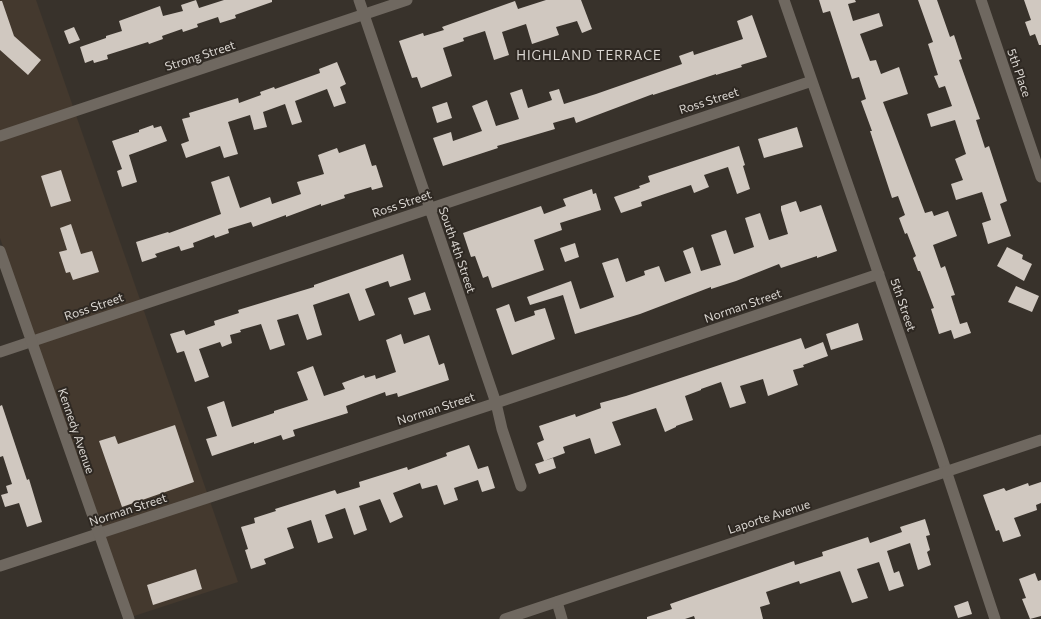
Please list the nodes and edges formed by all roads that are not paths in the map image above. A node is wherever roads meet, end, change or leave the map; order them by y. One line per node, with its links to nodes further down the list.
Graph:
1 (359, 0): 5 (street, South 4th Street)
2 (407, 0): 5 (street, Strong Street)
3 (784, 0): 6 (street, 5th Street)
4 (981, 0): 8 (street, 5th Place)
5 (364, 14): 7 (street, Strong Street); 9 (street, South 4th Street)
6 (812, 81): 9 (street, Ross Street); 11 (street, 5th Street)
7 (0, 136)
8 (1041, 177)
9 (429, 208): 12 (street, Ross Street); 14 (street, South 4th Street)
10 (0, 251): 12 (street, Kennedy Avenue)
11 (879, 274): 14 (street, Norman Street); 16 (street, 5th Street)
12 (31, 342): 13 (street, Ross Street); 18 (street, Kennedy Avenue)
13 (0, 352)
14 (496, 403): 17 (street, South 4th Street); 18 (street, Norman Street)
15 (1041, 440): 16 (street, Laporte Avenue)
16 (946, 472): 20 (street, Laporte Avenue); 24 (street, 5th Street)
17 (521, 486)
18 (99, 534): 19 (street, Norman Street); 21 (street, Kennedy Avenue)
19 (0, 566)
20 (556, 602): 22 (street, Laporte Avenue); 23 (street)
21 (129, 619)
22 (505, 619)
23 (562, 619)
24 (995, 619)

